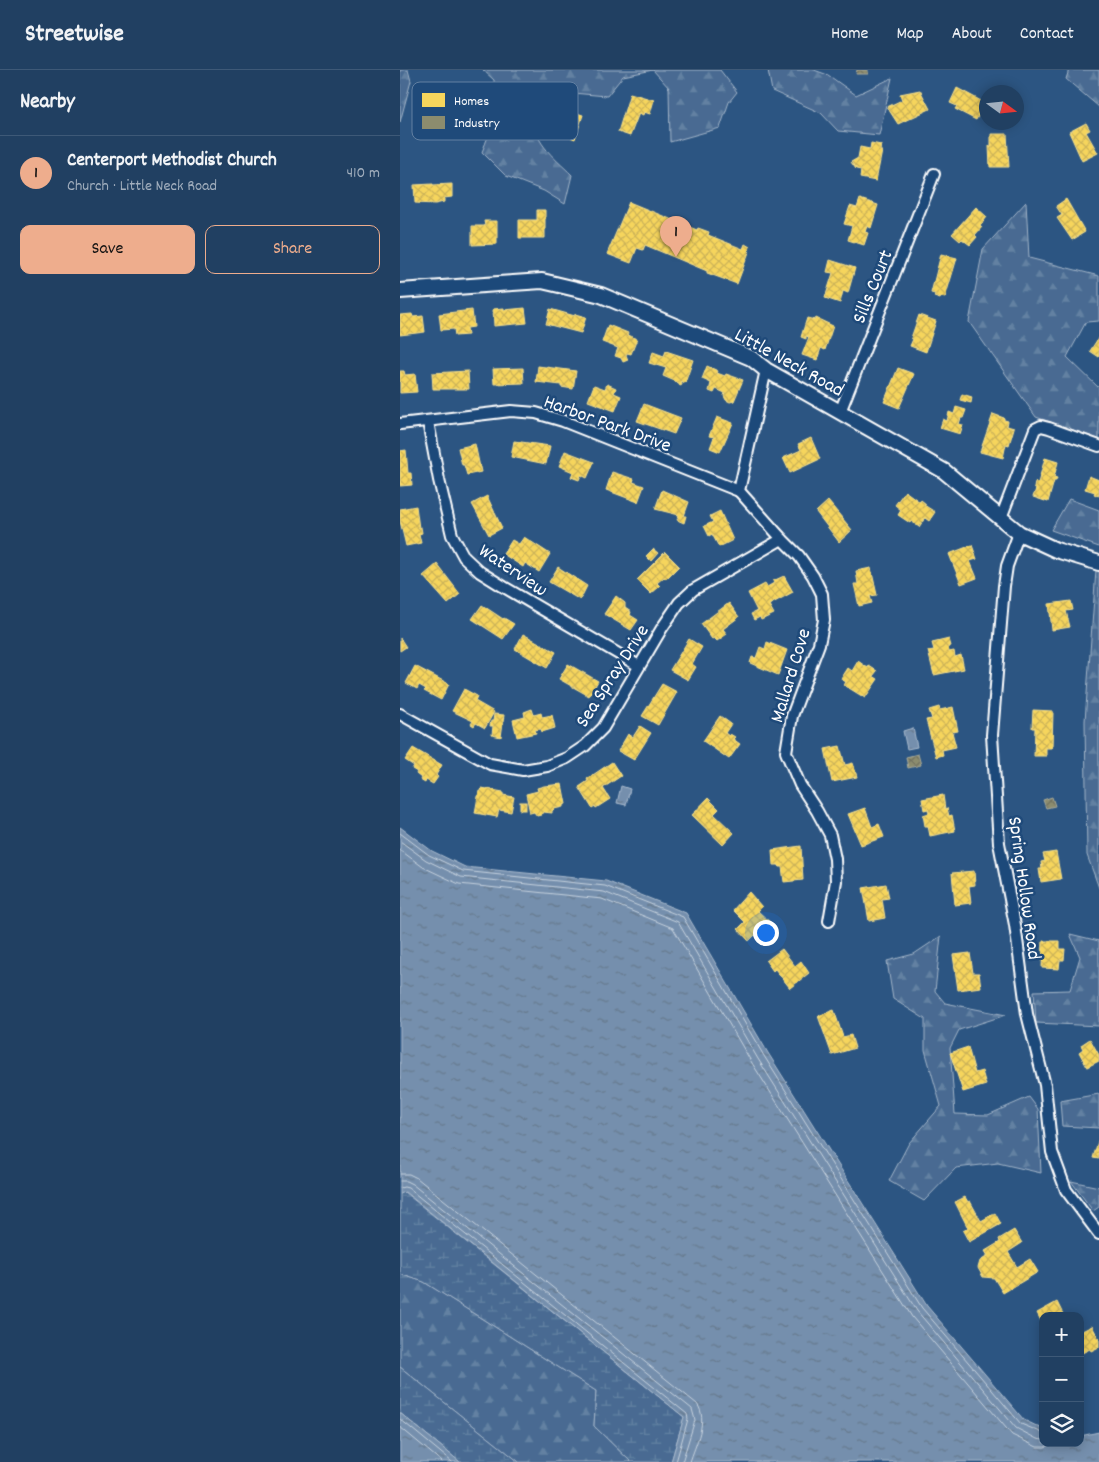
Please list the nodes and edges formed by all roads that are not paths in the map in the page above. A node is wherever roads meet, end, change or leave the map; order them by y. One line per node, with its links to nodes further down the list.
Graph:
1 (934, 174): 4 (street, Sills Court)
2 (400, 291): 3 (street, Little Neck Road)
3 (766, 370): 4 (street, Little Neck Road); 8 (street)
4 (840, 412): 9 (street, Little Neck Road)
5 (428, 422): 6 (street, Harbor Park Drive); 8 (street, Harbor Park Drive); 13 (street, Waterview)
6 (400, 424)
7 (1099, 446): 9 (street)
8 (739, 491): 11 (street, Mallard Cove)
9 (1002, 518): 10 (street, Little Neck Road)
10 (1019, 533): 12 (street, Little Neck Road); 16 (street, Spring Hollow Road)
11 (782, 539): 13 (street, Sea Spray Drive); 15 (street, Mallard Cove)
12 (1099, 563)
13 (639, 666): 14 (street, Sea Spray Drive)
14 (400, 714)
15 (829, 921)
16 (1099, 1234)

